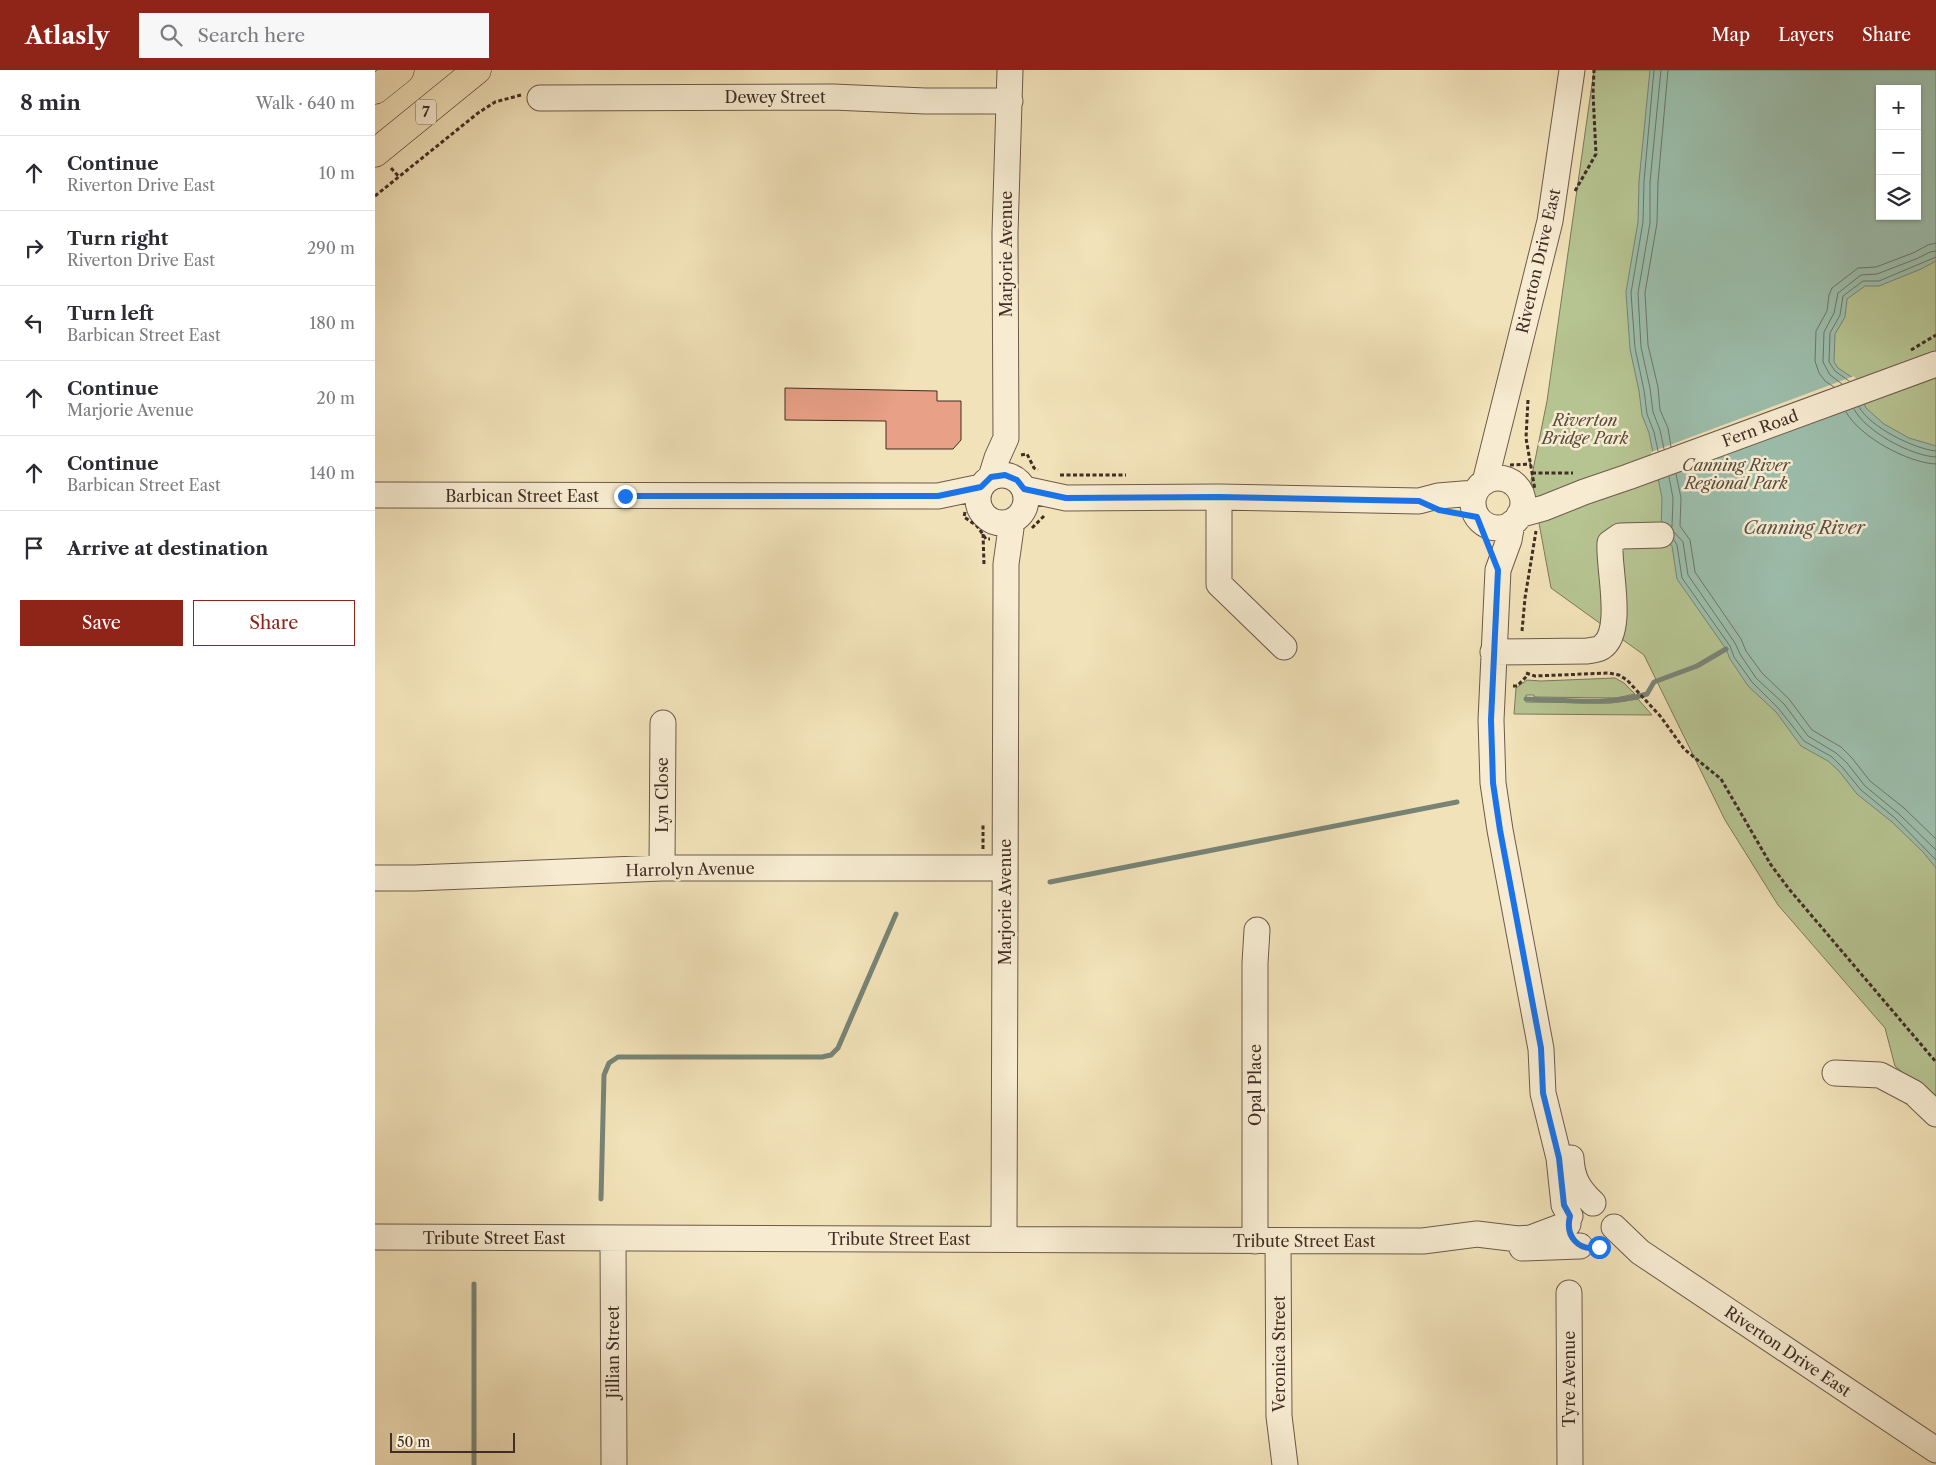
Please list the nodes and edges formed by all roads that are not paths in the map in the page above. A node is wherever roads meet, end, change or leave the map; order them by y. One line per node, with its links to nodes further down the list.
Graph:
1 (400, 70): 5 (highway)
2 (477, 70): 8 (highway, 7)
3 (1011, 70): 7 (street, Marjorie Avenue)
4 (1572, 70): 11 (street, Riverton Drive East)
5 (375, 90)
6 (539, 98): 7 (street, Dewey Street)
7 (1010, 101): 14 (street, Marjorie Avenue)
8 (375, 153)
9 (1936, 364): 10 (street, Fern Road)
10 (1584, 492): 11 (street, Fern Road); 15 (street, Fern Road)
11 (1501, 493): 13 (street, Barbican Street East); 15 (street, Riverton Drive East); 15 (street); 17 (street, Riverton Drive East)
12 (375, 495): 14 (street, Barbican Street East)
13 (1219, 497): 14 (street, Barbican Street East); 18 (street)
14 (1009, 508): 22 (street, Marjorie Avenue)
15 (1516, 519): 17 (street, Riverton Drive East)
16 (1661, 535): 19 (street)
17 (1498, 570): 19 (street, Riverton Drive East)
18 (1284, 647)
19 (1493, 652): 25 (street, Riverton Drive East)
20 (663, 723): 21 (street, Lyn Close)
21 (662, 868): 22 (street, Harrolyn Avenue); 23 (street, Harrolyn Avenue)
22 (1005, 868): 32 (street, Marjorie Avenue)
23 (375, 878)
24 (1257, 930): 34 (street, Opal Place)
25 (1541, 1048): 28 (street, Riverton Drive East); 29 (street, Riverton Drive East)
26 (1835, 1073): 27 (street)
27 (1936, 1114)
28 (1593, 1203): 29 (street); 33 (street, Riverton Drive East)
29 (1569, 1220): 33 (street, Riverton Drive East); 35 (street, Tribute Street East)
30 (375, 1237): 31 (street, Tribute Street East)
31 (613, 1238): 32 (street, Tribute Street East); 38 (street, Jillian Street)
32 (1004, 1239): 34 (street, Tribute Street East)
33 (1599, 1239): 35 (street, Tribute Street East); 37 (street, Riverton Drive East)
34 (1267, 1241): 35 (street, Tribute Street East); 39 (street, Veronica Street)
35 (1423, 1241)
36 (1569, 1293): 40 (street, Tyre Avenue)
37 (1936, 1450)
38 (614, 1465)
39 (1285, 1465)
40 (1570, 1465)

